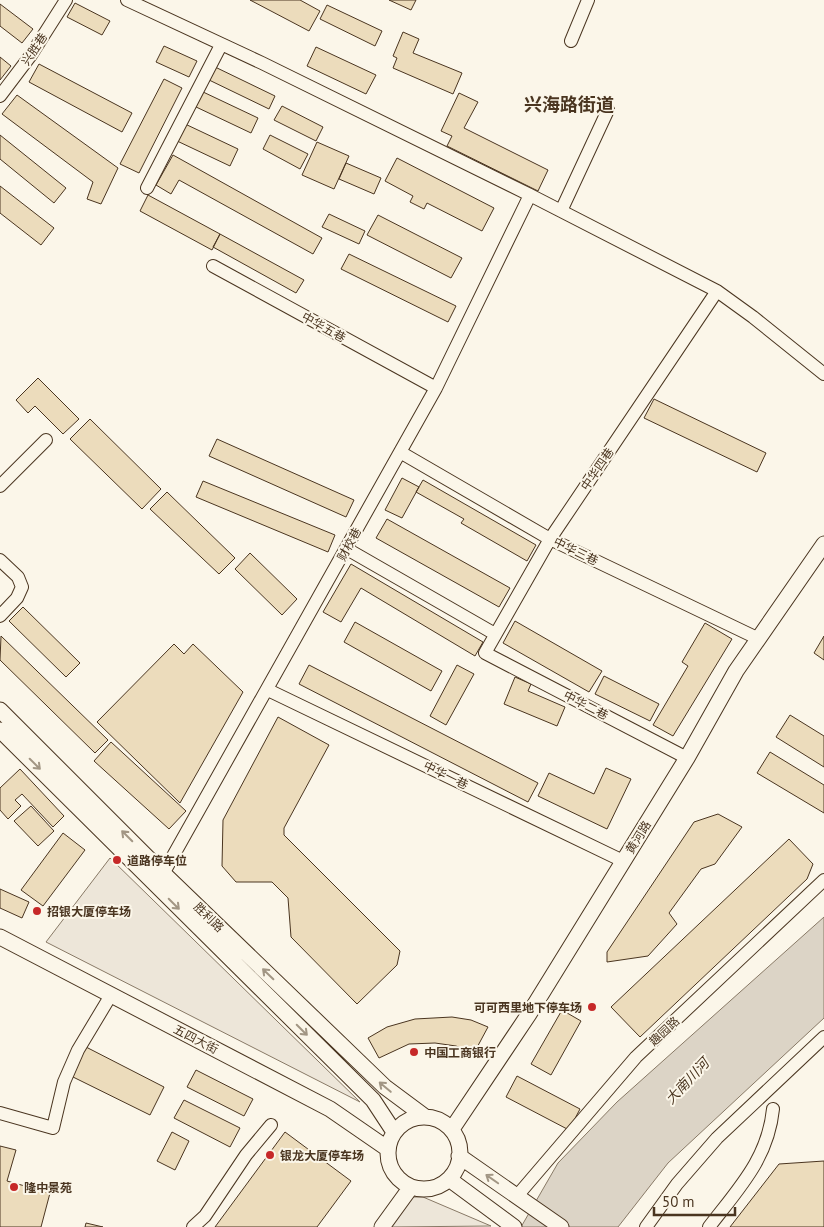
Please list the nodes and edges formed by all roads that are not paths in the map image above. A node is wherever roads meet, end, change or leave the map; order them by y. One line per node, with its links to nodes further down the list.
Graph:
1 (66, 0): 6 (street, 兴胜巷)
2 (127, 0): 5 (street)
3 (588, 0): 4 (street)
4 (571, 41)
5 (221, 44): 8 (street); 9 (street)
6 (0, 96)
7 (608, 110): 10 (street)
8 (148, 188)
9 (530, 195): 10 (street); 14 (street, 财校巷)
10 (561, 211): 12 (street)
11 (212, 266): 14 (street, 中华五巷)
12 (717, 291): 13 (street); 18 (street, 中华四巷)
13 (824, 374)
14 (436, 388): 16 (street, 财校巷)
15 (46, 440): 17 (street)
16 (400, 452): 18 (street, 中华三巷); 20 (street, 财校巷)
17 (0, 486)
18 (550, 539): 23 (street, 中华四巷); 24 (street, 中华三巷)
19 (824, 544): 24 (main road, 黄河路)
20 (346, 549): 23 (street); 26 (street, 财校巷)
21 (0, 560): 22 (street)
22 (0, 616)
23 (495, 634): 25 (street, 中华四巷)
24 (757, 638): 29 (main road, 黄河路)
25 (484, 653): 29 (street, 中华二巷)
26 (268, 690): 30 (street, 中华一巷); 31 (street, 财校巷)
27 (0, 710): 31 (main road, 胜利路, one-way to 27)
28 (0, 730): 31 (main road, 胜利路, one-way to 31)
29 (687, 758): 30 (main road, 黄河路)
30 (624, 861): 40 (main road, 黄河路)
31 (160, 879): 38 (main road, 胜利路, one-way to 31); 41 (main road, 胜利路, one-way to 41)
32 (824, 880): 46 (street, 趣园路)
33 (0, 937): 34 (main road, 五四大街)
34 (111, 995): 37 (street); 42 (main road, 五四大街)
35 (824, 1036): 51 (street)
36 (773, 1109): 52 (street)
37 (0, 1113)
38 (424, 1116): 40 (main road); 41 (main road)
39 (271, 1125): 48 (street)
40 (452, 1129): 43 (main road)
41 (394, 1132): 42 (main road)
42 (388, 1149): 45 (main road)
43 (459, 1156): 44 (main road); 46 (main road, one-way to 43)
44 (449, 1179): 45 (main road); 47 (main road)
45 (411, 1187): 49 (main road)
46 (521, 1199): 50 (main road)
47 (512, 1225)
48 (193, 1227)
49 (382, 1227)
50 (561, 1227)
51 (646, 1227)
52 (709, 1227)

